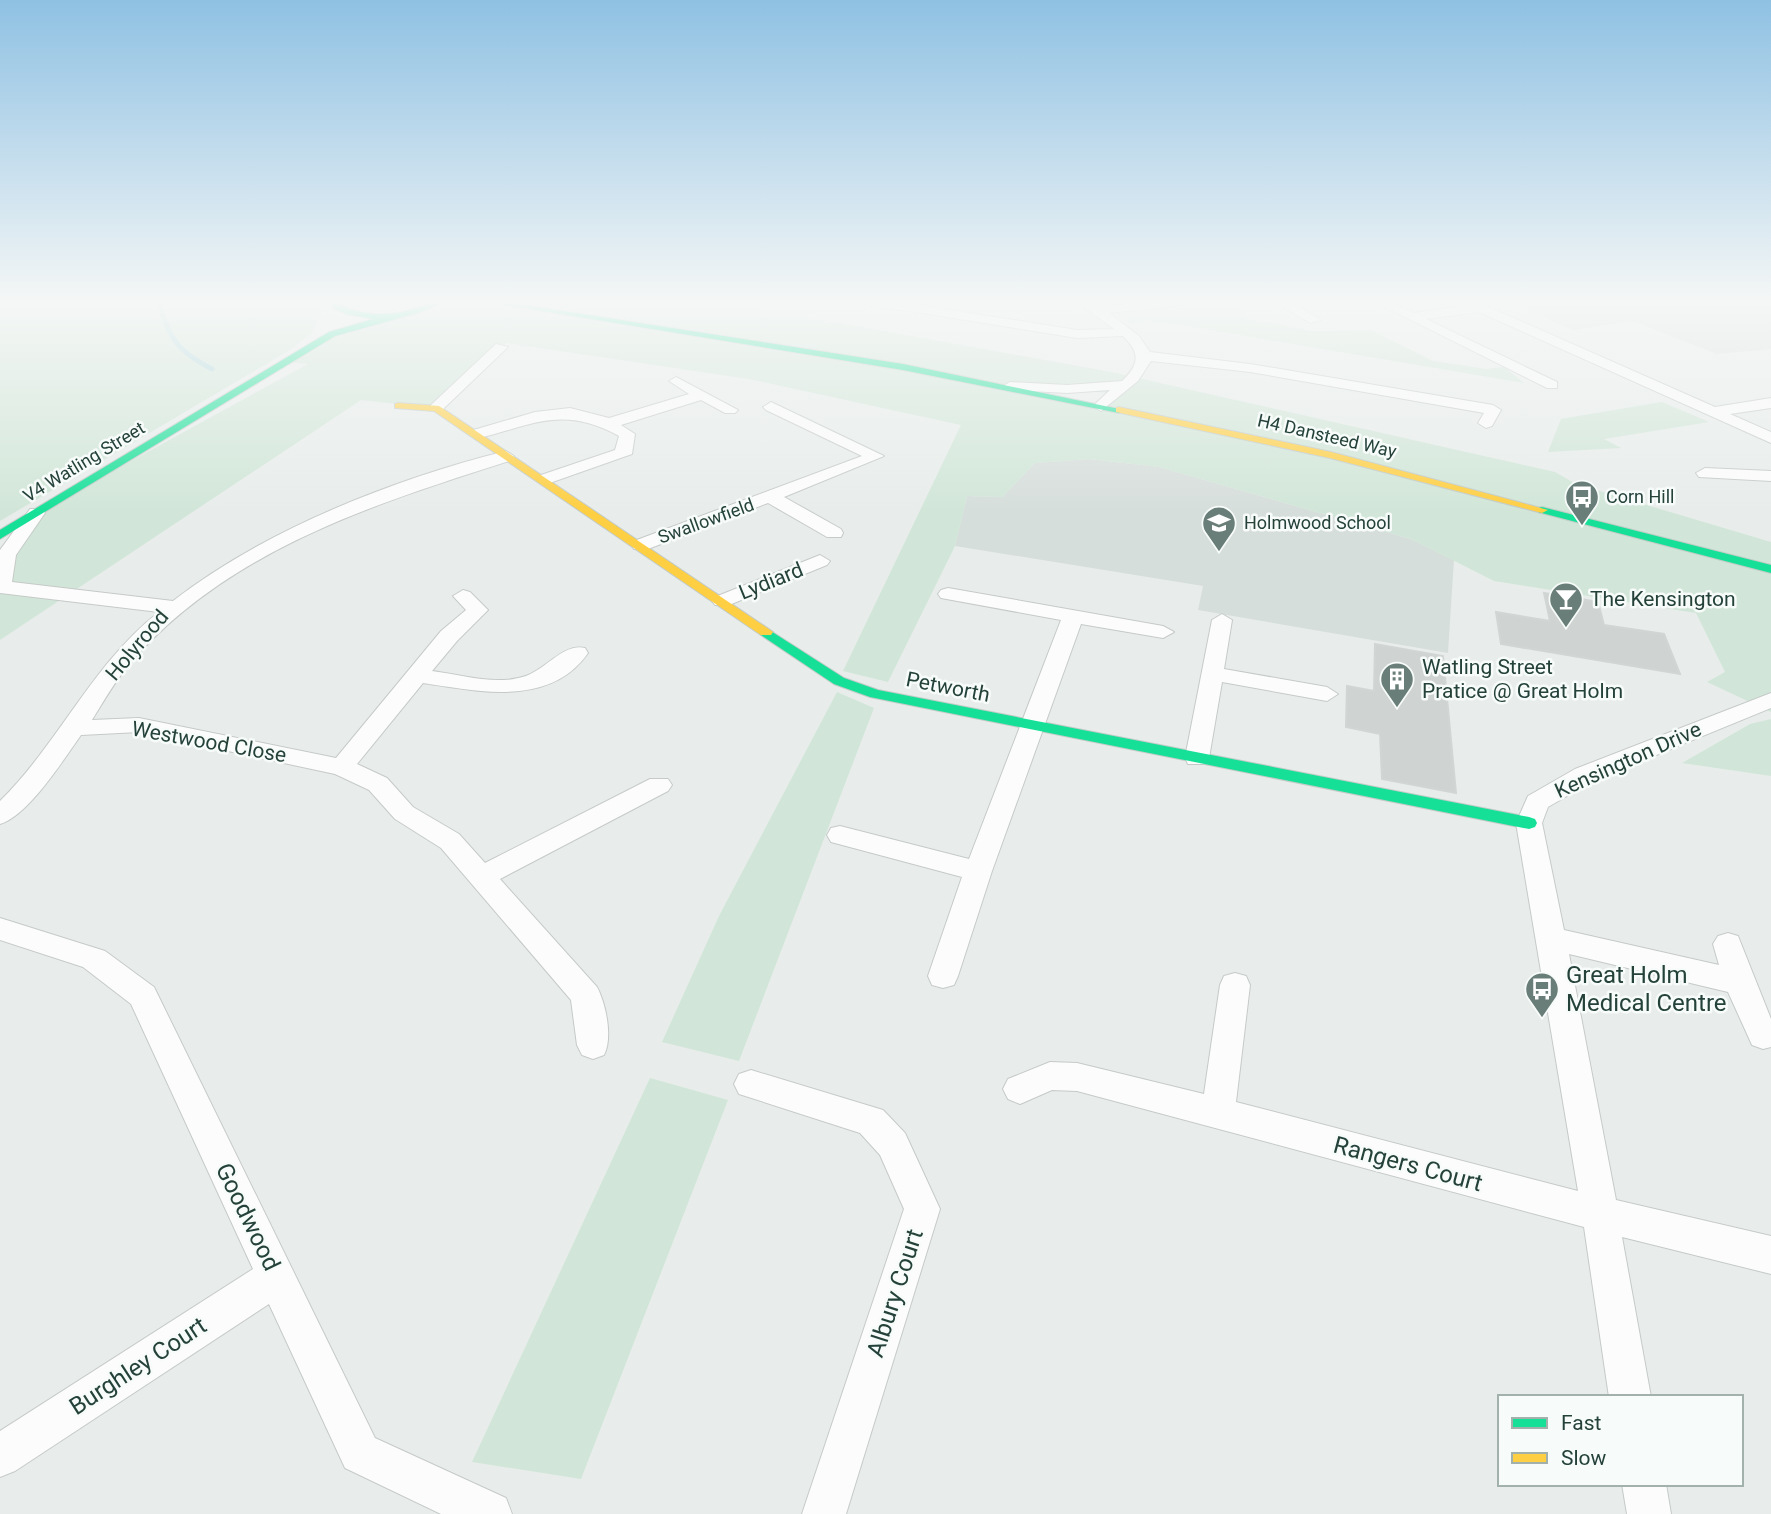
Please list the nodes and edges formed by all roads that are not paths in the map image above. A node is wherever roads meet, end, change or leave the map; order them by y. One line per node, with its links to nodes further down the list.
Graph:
1 (271, 371): 29 (street, V4 Watling Street)
2 (476, 371): 17 (street)
3 (922, 371): 11 (street, H4 Dansteed Way)
4 (1139, 371): 9 (street)
5 (1265, 371): 21 (street)
6 (1522, 371): 10 (street)
7 (1620, 371): 19 (street)
8 (676, 381): 12 (street)
9 (1121, 385): 11 (street); 15 (street)
10 (1552, 385)
11 (1000, 386): 15 (street, H4 Dansteed Way)
12 (702, 395): 18 (street); 20 (street)
13 (1771, 402): 19 (street)
14 (398, 406): 17 (street)
15 (1101, 406): 34 (street, H4 Dansteed Way)
16 (771, 407): 28 (street, Swallowfield)
17 (436, 408): 22 (street, Petworth)
18 (730, 410)
19 (1713, 412): 23 (street)
20 (610, 423): 22 (street); 27 (street)
21 (1486, 423)
22 (476, 434): 24 (street, Petworth)
23 (1771, 438)
24 (506, 456): 27 (street, Petworth); 39 (street)
25 (1705, 473): 26 (street)
26 (1771, 476)
27 (544, 480): 32 (street, Petworth)
28 (771, 497): 30 (street, Swallowfield); 32 (street, Swallowfield)
29 (36, 513): 31 (street, V4 Watling Street); 35 (street, Holyrood)
30 (834, 533)
31 (0, 535)
32 (641, 545): 38 (street, Petworth)
33 (820, 561): 38 (street, Lydiard)
34 (1771, 569)
35 (1, 587): 39 (street, Holyrood)
36 (948, 594): 40 (street)
37 (463, 596): 45 (street)
38 (722, 601): 48 (street, Petworth)
39 (173, 607): 49 (street, Holyrood)
40 (1073, 617): 42 (street); 48 (street)
41 (1222, 620): 44 (street)
42 (1163, 632)
43 (577, 653): 45 (street)
44 (1214, 674): 46 (street); 50 (street)
45 (416, 675): 51 (street)
46 (1327, 694)
47 (1767, 706): 54 (street, Kensington Drive)
48 (1033, 724): 50 (street, Petworth); 56 (street)
49 (75, 727): 51 (street, Westwood Close); 53 (street, Holyrood)
50 (1197, 758): 54 (street, Petworth)
51 (342, 767): 57 (street, Westwood Close)
52 (659, 785): 57 (street)
53 (0, 814)
54 (1529, 823): 59 (street)
55 (841, 835): 56 (street)
56 (978, 871): 61 (street)
57 (483, 876): 65 (street, Westwood Close)
58 (0, 929): 71 (street, Goodwood)
59 (1550, 938): 62 (street); 69 (street)
60 (1728, 944): 62 (street)
61 (943, 976)
62 (1739, 982): 64 (street)
63 (1236, 985): 68 (street)
64 (1763, 1036)
65 (593, 1045)
66 (751, 1084): 76 (street, Albury Court)
67 (1020, 1089): 68 (street, Rangers Court)
68 (1218, 1112): 69 (street, Rangers Court)
69 (1599, 1213): 70 (street); 72 (street)
70 (1771, 1255)
71 (277, 1276): 73 (street, Burghley Court); 75 (street, Goodwood)
72 (1630, 1395)
73 (0, 1456)
74 (1644, 1486): 77 (street)
75 (490, 1514)
76 (824, 1514)
77 (1649, 1514)

